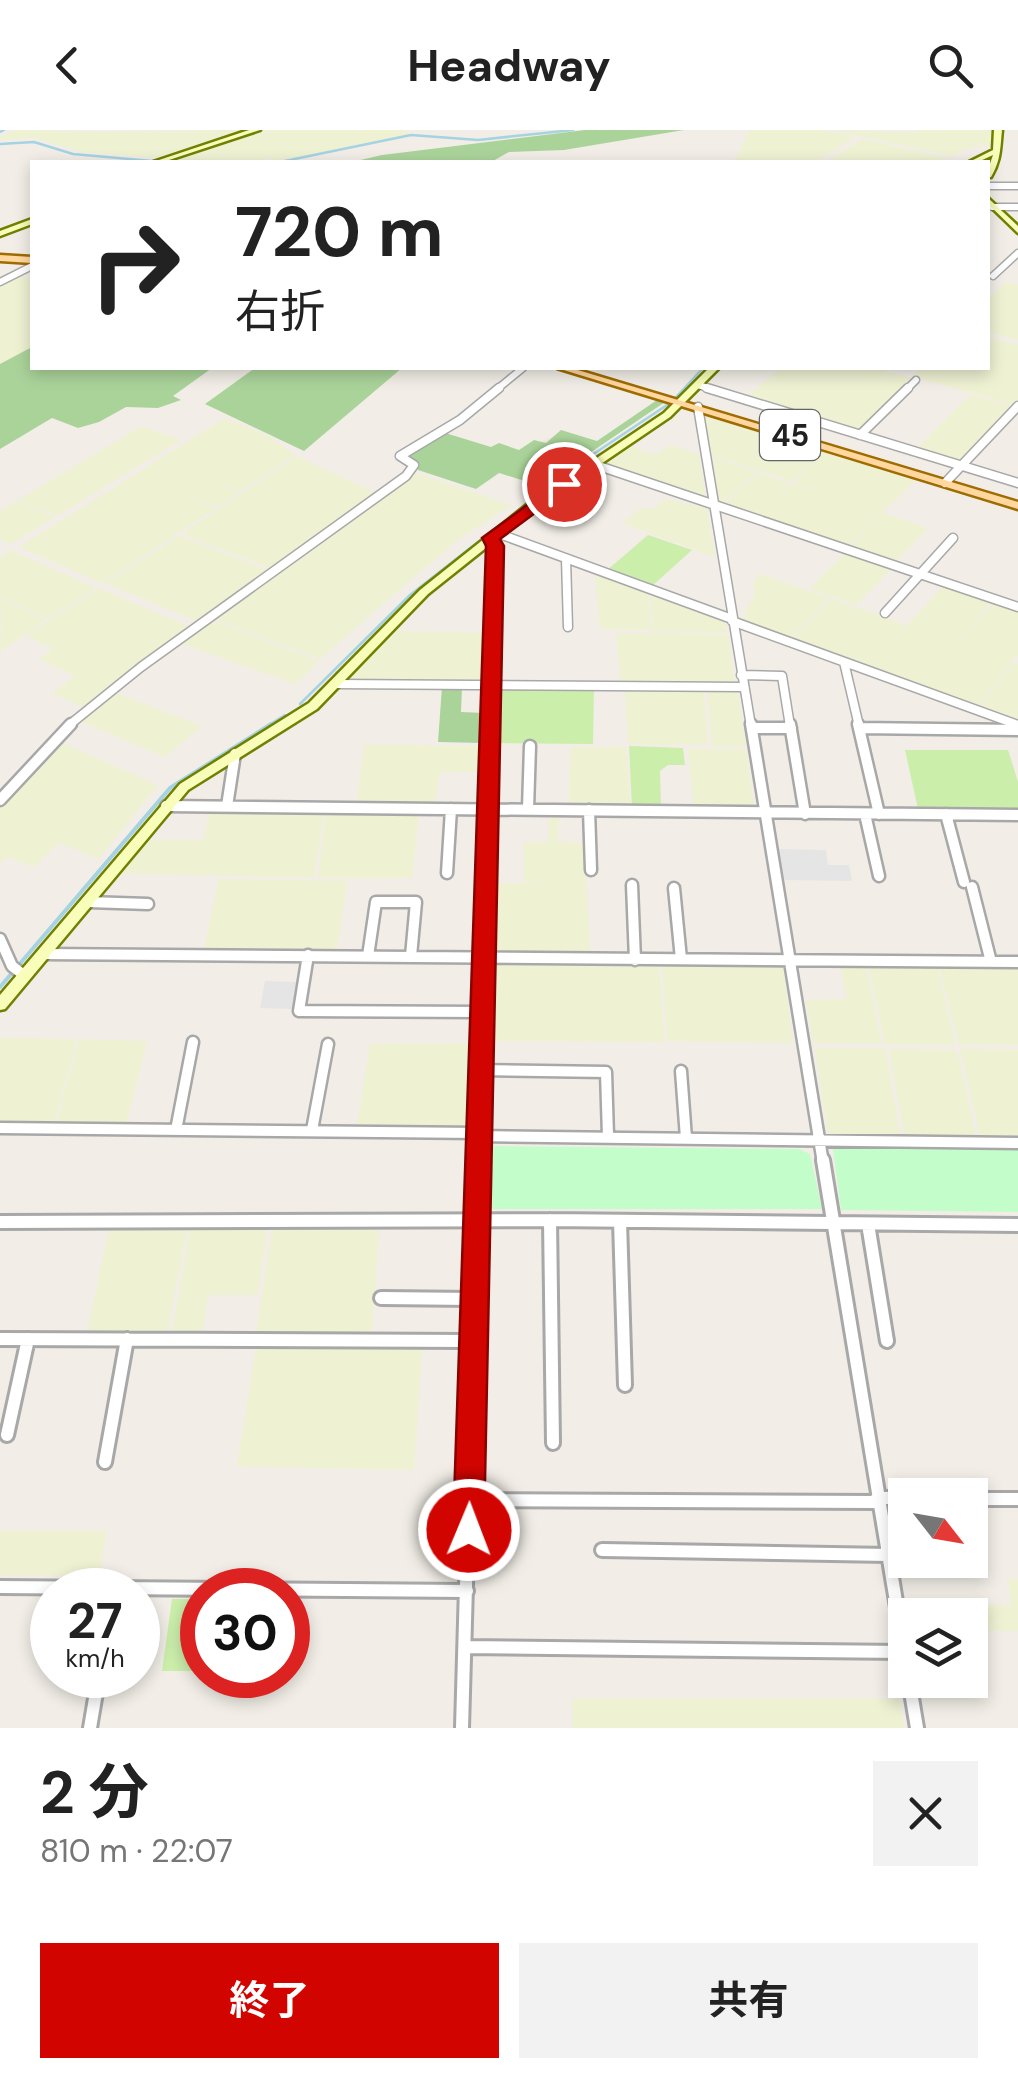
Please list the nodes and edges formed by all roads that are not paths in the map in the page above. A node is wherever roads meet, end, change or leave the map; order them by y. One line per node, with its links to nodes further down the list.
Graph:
1 (256, 130): 4 (street)
2 (998, 130): 3 (street)
3 (998, 150): 5 (street); 6 (street)
4 (163, 160)
5 (978, 160)
6 (990, 171)
7 (990, 186): 8 (street)
8 (1018, 186)
9 (990, 204): 10 (street); 12 (street)
10 (1018, 207)
11 (30, 222): 13 (street)
12 (1018, 230)
13 (0, 234)
14 (1018, 253): 18 (street)
15 (0, 258): 16 (main road)
16 (30, 263)
17 (30, 264): 19 (street)
18 (993, 276)
19 (0, 282)
20 (521, 370): 54 (street)
21 (587, 370): 25 (main road, 45)
22 (712, 370): 24 (street)
23 (916, 380): 29 (street)
24 (698, 385): 25 (street); 29 (street)
25 (683, 402): 27 (main road, 45); 30 (street)
26 (1018, 406): 28 (street)
27 (698, 407): 33 (main road, 45); 34 (street)
28 (1013, 417): 31 (street)
29 (860, 434): 31 (street)
30 (592, 464): 34 (street); 36 (street)
31 (962, 466): 32 (street); 33 (street)
32 (1018, 483)
33 (944, 484): 35 (main road, 45)
34 (713, 504): 39 (street); 42 (street)
35 (1018, 506)
36 (494, 536): 38 (street); 46 (street); 47 (street)
37 (952, 538): 39 (street)
38 (566, 558): 42 (street); 43 (street)
39 (921, 574): 40 (street); 41 (street)
40 (1018, 607)
41 (885, 613)
42 (732, 620): 44 (street); 45 (street)
43 (568, 627)
44 (844, 662): 50 (street); 51 (street)
45 (742, 681): 47 (street); 48 (street); 49 (street)
46 (335, 684): 47 (street); 53 (street)
47 (490, 686): 58 (street)
48 (752, 728): 49 (street); 61 (street)
49 (791, 728): 62 (street)
50 (859, 728): 51 (street); 64 (street)
51 (1018, 728)
52 (530, 746): 59 (street)
53 (235, 754): 55 (street); 56 (street)
54 (0, 800)
55 (166, 806): 56 (street); 72 (street)
56 (227, 806): 57 (street)
57 (451, 808): 58 (street); 68 (street)
58 (487, 809): 59 (street); 79 (street)
59 (528, 809): 60 (street)
60 (590, 810): 61 (street); 67 (street)
61 (765, 813): 62 (street); 82 (street)
62 (805, 814): 63 (street)
63 (865, 814): 64 (street); 69 (street)
64 (879, 814): 65 (street)
65 (946, 814): 66 (street); 83 (street)
66 (1018, 815)
67 (592, 870)
68 (447, 873)
69 (879, 876)
70 (632, 884): 81 (street)
71 (674, 888): 80 (street)
72 (88, 902): 73 (street); 75 (street)
73 (148, 904)
74 (0, 939): 85 (street)
75 (44, 954): 76 (street); 85 (street)
76 (308, 955): 77 (street); 87 (street)
77 (368, 956): 78 (street); 78 (street)
78 (411, 956): 79 (street)
79 (482, 956): 81 (street); 87 (street)
80 (680, 959): 81 (street); 82 (street)
81 (635, 960)
82 (790, 961): 83 (street); 98 (street)
83 (991, 962): 84 (street)
84 (1018, 962)
85 (18, 971): 86 (street)
86 (0, 1005)
87 (480, 1012): 90 (street)
88 (193, 1042): 93 (street)
89 (328, 1044): 94 (street)
90 (480, 1070): 95 (street); 96 (street)
91 (680, 1071): 97 (street)
92 (0, 1128): 93 (street)
93 (176, 1130): 94 (street)
94 (312, 1130): 95 (street)
95 (478, 1134): 96 (street); 103 (street)
96 (608, 1136): 97 (street)
97 (686, 1138): 98 (street)
98 (820, 1141): 99 (street); 104 (street)
99 (1018, 1143)
100 (550, 1220): 101 (street); 103 (street); 116 (street)
101 (620, 1221): 104 (street); 114 (street)
102 (0, 1222): 103 (street)
103 (476, 1223): 108 (street)
104 (832, 1224): 105 (street); 122 (street)
105 (868, 1224): 106 (street); 113 (street)
106 (1018, 1225)
107 (381, 1298): 108 (street)
108 (473, 1299): 112 (street)
109 (0, 1339): 110 (street)
110 (28, 1339): 111 (street); 115 (street)
111 (126, 1339): 112 (street); 117 (street)
112 (472, 1341): 121 (street)
113 (886, 1341)
114 (625, 1385)
115 (7, 1434)
116 (553, 1442)
117 (105, 1462)
118 (888, 1499): 122 (street)
119 (988, 1499): 120 (street)
120 (1018, 1499)
121 (470, 1500): 122 (street); 128 (street)
122 (877, 1500): 124 (street)
123 (602, 1550): 124 (street)
124 (888, 1555)
125 (0, 1587): 126 (street)
126 (30, 1588)
127 (160, 1589): 128 (street)
128 (467, 1591): 129 (street)
129 (466, 1647): 130 (street); 134 (street)
130 (888, 1654)
131 (95, 1698): 133 (street)
132 (912, 1698): 135 (street)
133 (90, 1728)
134 (462, 1728)
135 (917, 1728)

